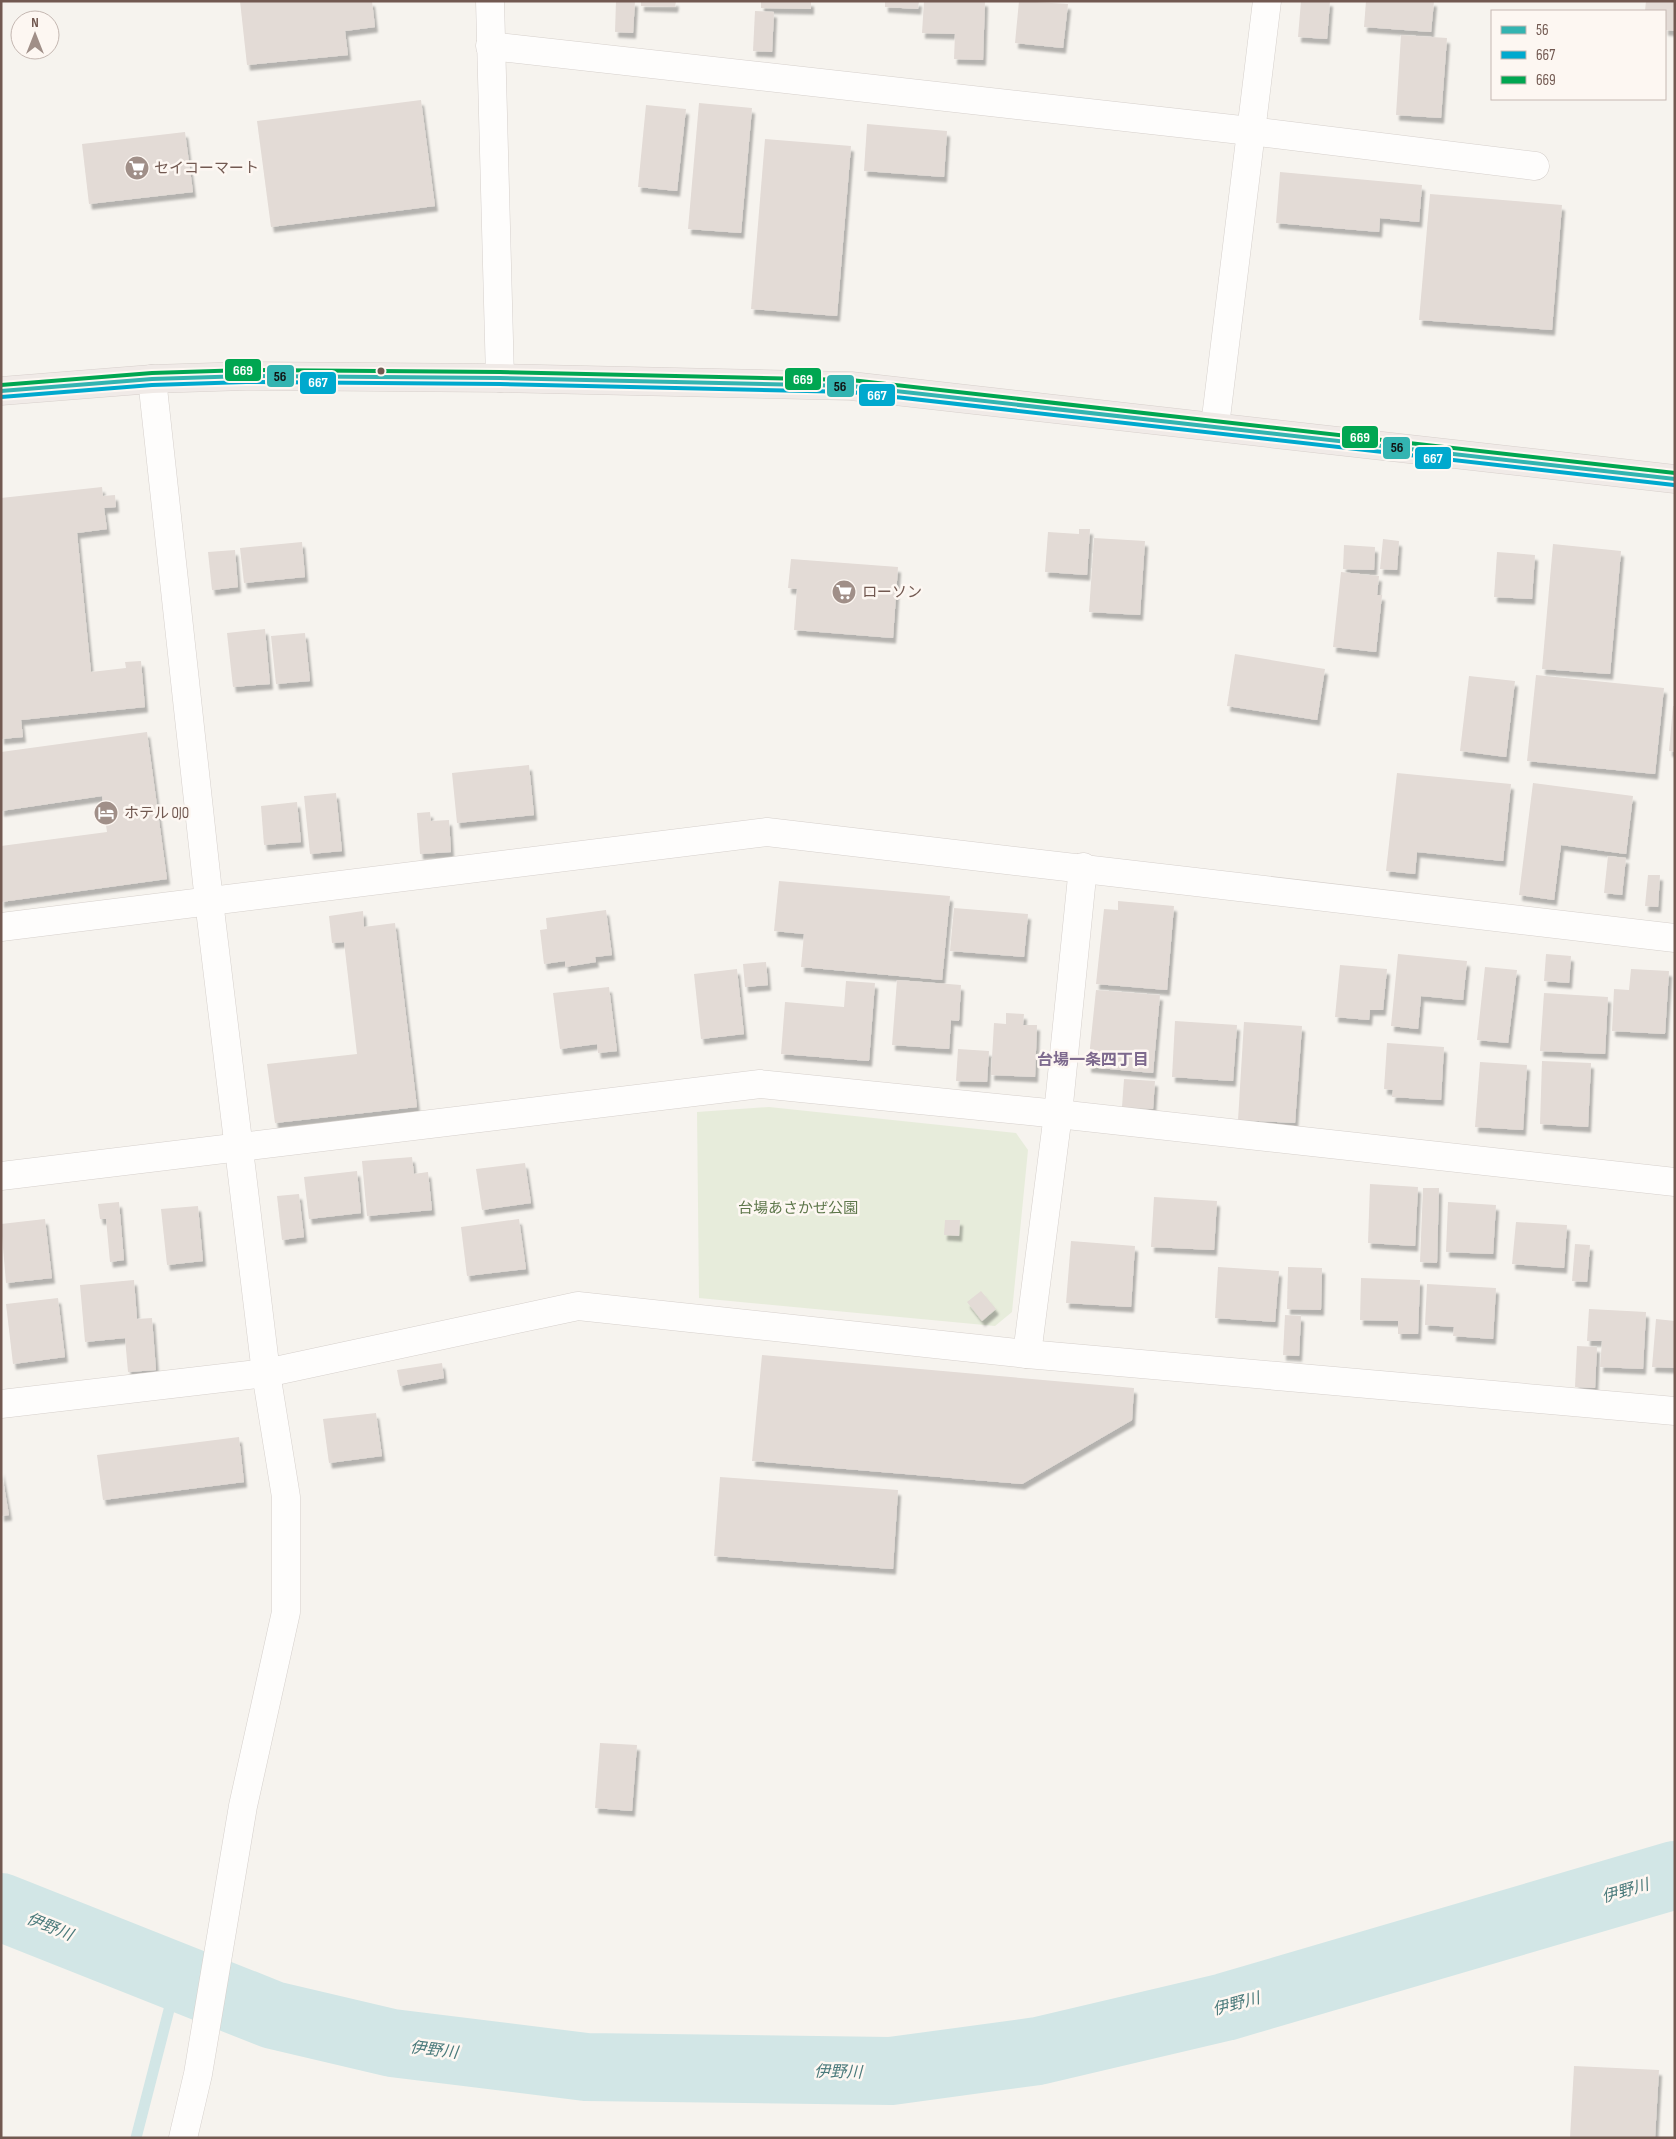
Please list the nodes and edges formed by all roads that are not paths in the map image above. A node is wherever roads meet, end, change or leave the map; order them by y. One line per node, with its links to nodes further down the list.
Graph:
1 (490, 1): 3 (street)
2 (1267, 1): 4 (street)
3 (490, 46): 4 (street); 6 (street)
4 (1250, 131): 5 (street); 9 (street)
5 (1536, 166)
6 (500, 378): 7 (highway); 9 (highway)
7 (152, 379): 8 (highway); 12 (street)
8 (1, 391)
9 (1215, 426): 10 (highway)
10 (1675, 479)
11 (1083, 867): 12 (street); 14 (street); 15 (street)
12 (209, 901): 13 (street); 16 (street)
13 (1, 927)
14 (1675, 938)
15 (1058, 1114): 16 (street); 18 (street); 19 (street)
16 (240, 1146): 17 (street); 20 (street)
17 (1, 1176)
18 (1675, 1182)
19 (1027, 1354): 20 (street); 22 (street)
20 (266, 1373): 21 (street); 23 (street)
21 (1, 1404)
22 (1675, 1412)
23 (183, 2138)

